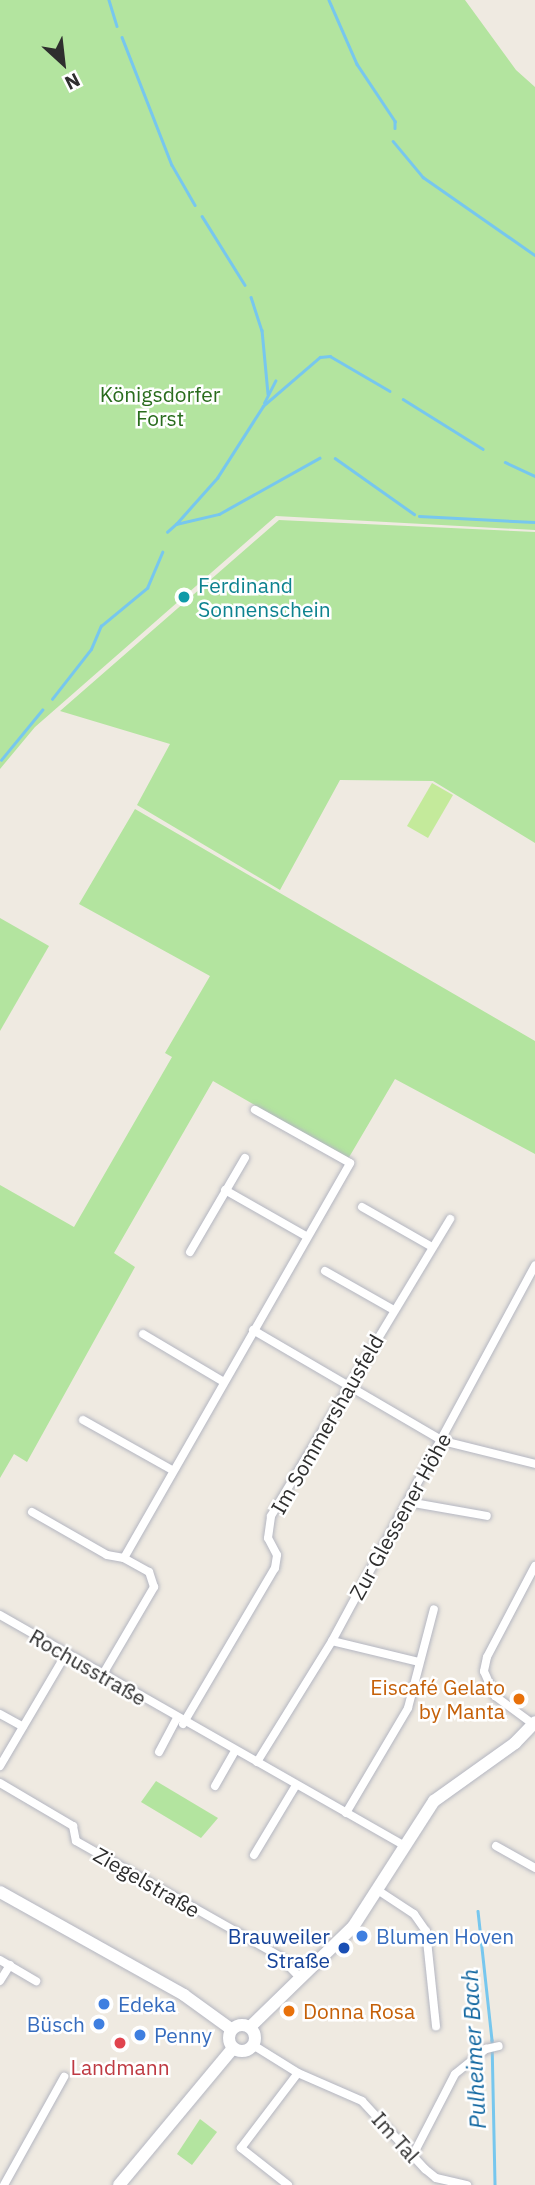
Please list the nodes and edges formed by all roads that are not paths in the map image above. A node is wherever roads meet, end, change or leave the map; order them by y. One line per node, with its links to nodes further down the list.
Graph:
1 (255, 1110): 6 (street)
2 (245, 1158): 3 (street)
3 (225, 1190): 6 (street); 8 (street)
4 (362, 1207): 7 (street)
5 (450, 1219): 7 (street, Im Sommershausfeld)
6 (306, 1237): 12 (street)
7 (432, 1247): 11 (street, Im Sommershausfeld)
8 (190, 1252)
9 (535, 1265): 17 (street, Zur Glessener Höhe)
10 (325, 1270): 11 (street, Im Sommershausfeld)
11 (394, 1310): 15 (street, Im Sommershausfeld)
12 (253, 1330): 14 (street); 15 (street)
13 (143, 1334): 14 (street)
14 (224, 1382): 19 (street)
15 (349, 1384): 17 (street); 32 (street, Im Sommershausfeld)
16 (83, 1420): 19 (street)
17 (443, 1441): 18 (street); 20 (street, Zur Glessener Höhe)
18 (535, 1464)
19 (172, 1470): 23 (street)
20 (408, 1502): 22 (street); 27 (street, Zur Glessener Höhe)
21 (32, 1511): 23 (street)
22 (486, 1516)
23 (124, 1558): 30 (street)
24 (535, 1566): 33 (street)
25 (434, 1609): 29 (street)
26 (0, 1615): 28 (street, Rochusstraße)
27 (332, 1640): 29 (street); 37 (street, Zur Glessener Höhe)
28 (66, 1654): 30 (street, Rochusstraße); 34 (street)
29 (419, 1662): 42 (street)
30 (103, 1674): 32 (street, Rochusstraße)
31 (0, 1714): 34 (street)
32 (180, 1722): 35 (street, Rochusstraße); 36 (street)
33 (534, 1724): 43 (main road)
34 (23, 1727): 38 (street)
35 (235, 1751): 37 (street, Rochusstraße); 41 (street)
36 (159, 1752)
37 (257, 1762): 40 (street, Rochusstraße)
38 (0, 1766)
39 (0, 1783): 51 (street, Ziegelstraße)
40 (296, 1785): 42 (street, Rochusstraße); 45 (street)
41 (215, 1786)
42 (346, 1813): 43 (street, Rochusstraße)
43 (403, 1846): 47 (main road)
44 (496, 1846): 46 (street)
45 (254, 1855)
46 (535, 1868)
47 (379, 1891): 51 (main road); 54 (street)
48 (0, 1892): 56 (main road)
49 (0, 1960): 50 (street)
50 (10, 1965): 52 (street); 53 (street)
51 (301, 1979): 55 (main road)
52 (0, 1981)
53 (36, 1981)
54 (436, 2026)
55 (250, 2027): 56 (main road); 57 (main road)
56 (231, 2029): 59 (main road)
57 (253, 2045): 59 (main road); 60 (street, Im Tal)
58 (499, 2046): 62 (street)
59 (233, 2048): 65 (main road)
60 (298, 2073): 62 (street, Im Tal); 66 (street)
61 (64, 2077): 64 (street)
62 (412, 2157): 63 (street, Im Tal)
63 (433, 2181): 67 (street, Im Tal)
64 (4, 2185)
65 (119, 2185)
66 (288, 2185)
67 (467, 2185)

